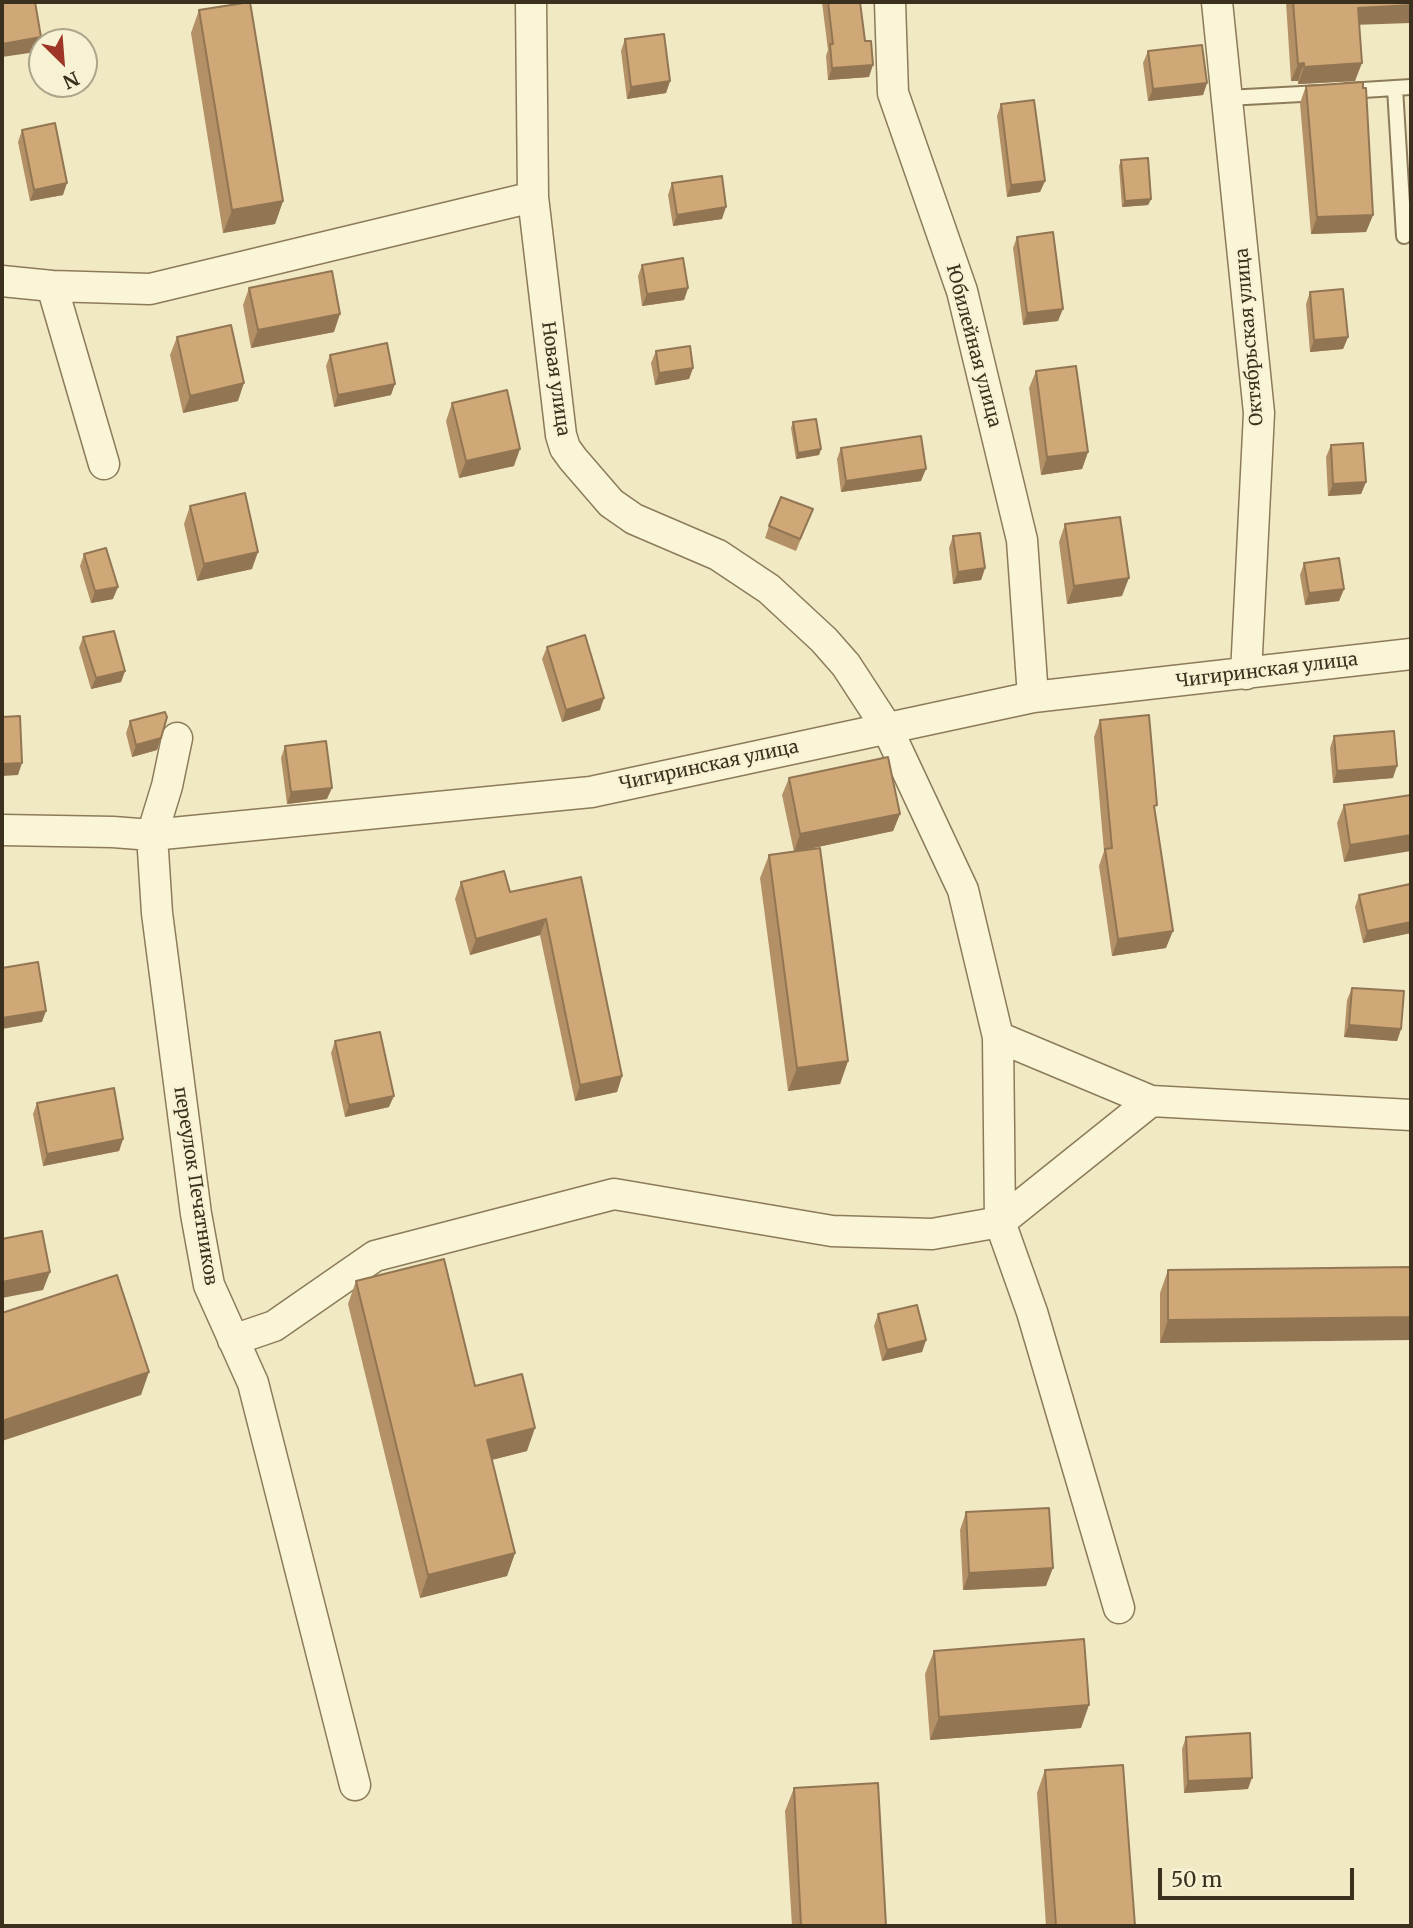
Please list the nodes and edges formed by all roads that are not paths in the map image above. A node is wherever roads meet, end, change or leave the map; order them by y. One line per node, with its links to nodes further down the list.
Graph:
1 (531, 2): 7 (street, Новая улица)
2 (890, 2): 14 (street, Юбилейная улица)
3 (1217, 2): 6 (street, Октябрьская улица)
4 (1411, 87): 5 (lane)
5 (1395, 88): 6 (lane); 8 (lane)
6 (1227, 98): 13 (street, Октябрьская улица)
7 (533, 197): 10 (street); 15 (street, Новая улица)
8 (1404, 236)
9 (2, 281): 10 (street)
10 (52, 286): 11 (street)
11 (104, 464)
12 (1411, 654): 13 (street, Чигиринская улица)
13 (1246, 674): 14 (street, Чигиринская улица)
14 (1033, 696): 15 (street, Чигиринская улица)
15 (887, 728): 18 (street, Чигиринская улица); 19 (street, Новая улица)
16 (177, 738): 18 (street, переулок Печатников)
17 (2, 830): 18 (street, Чигиринская улица)
18 (152, 835): 23 (street, переулок Печатников)
19 (998, 1037): 20 (street); 22 (street, Новая улица)
20 (1152, 1101): 21 (street); 22 (street)
21 (1411, 1115)
22 (1000, 1222): 23 (street); 24 (street, Новая улица)
23 (233, 1340): 25 (street, переулок Печатников)
24 (1119, 1608)
25 (355, 1785)

